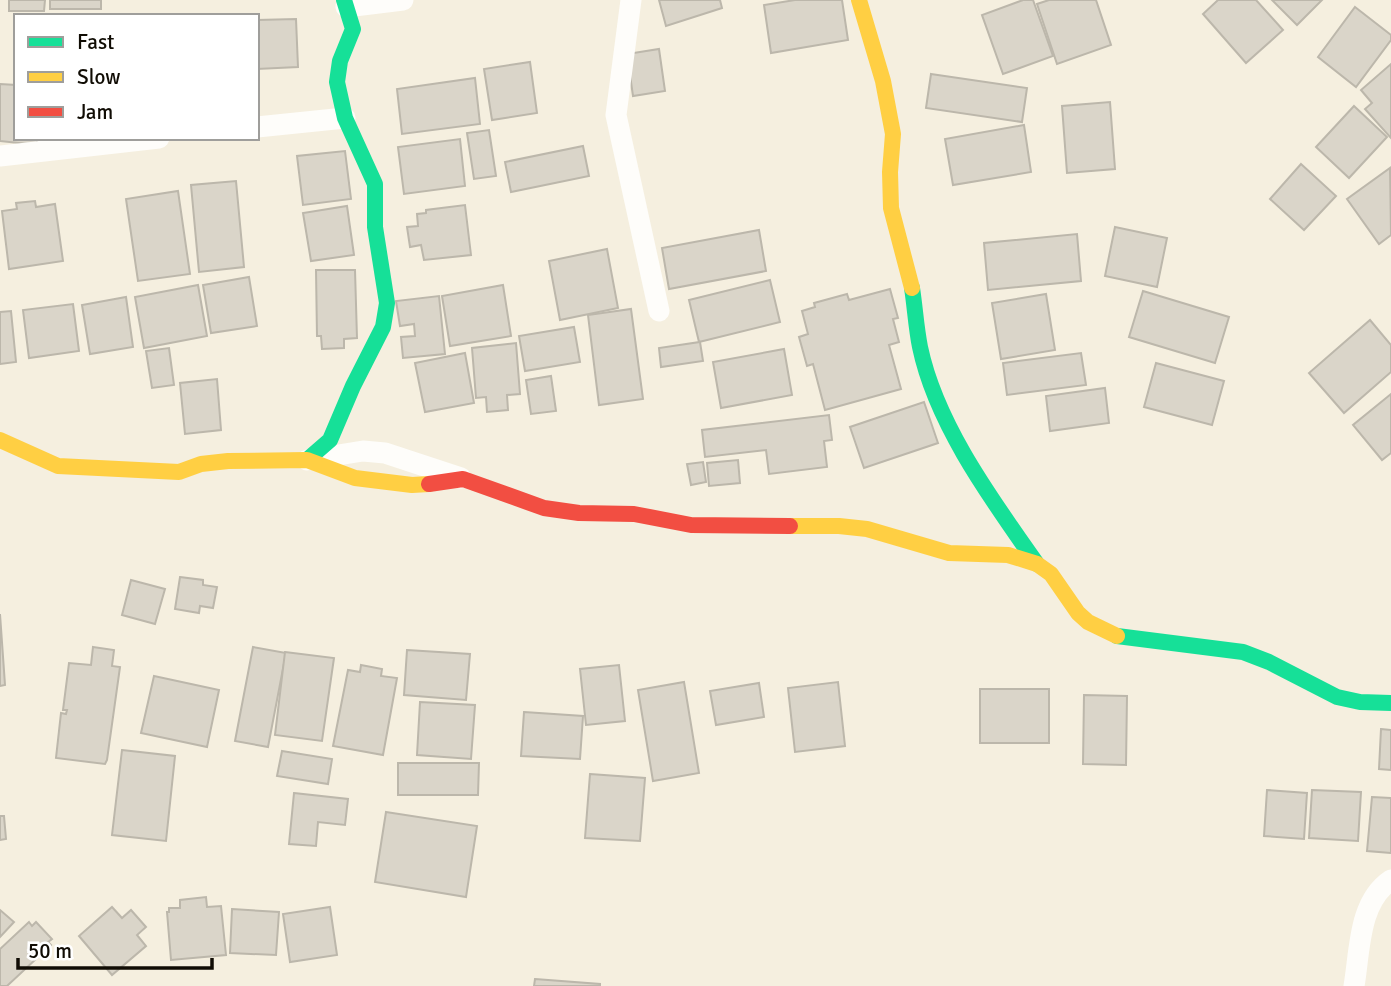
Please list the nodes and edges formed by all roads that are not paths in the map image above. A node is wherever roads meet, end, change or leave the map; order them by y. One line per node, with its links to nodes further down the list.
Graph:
1 (403, 0): 4 (street)
2 (631, 0): 9 (street)
3 (859, 0): 13 (street)
4 (345, 3): 5 (street)
5 (345, 118): 6 (street); 11 (street)
6 (259, 127)
7 (141, 140): 8 (street)
8 (0, 156)
9 (660, 311)
10 (0, 440): 11 (street)
11 (307, 460): 12 (street); 12 (street)
12 (463, 479): 13 (street)
13 (1037, 564): 14 (street)
14 (1391, 703)
15 (1391, 880): 16 (street)
16 (1354, 986)

